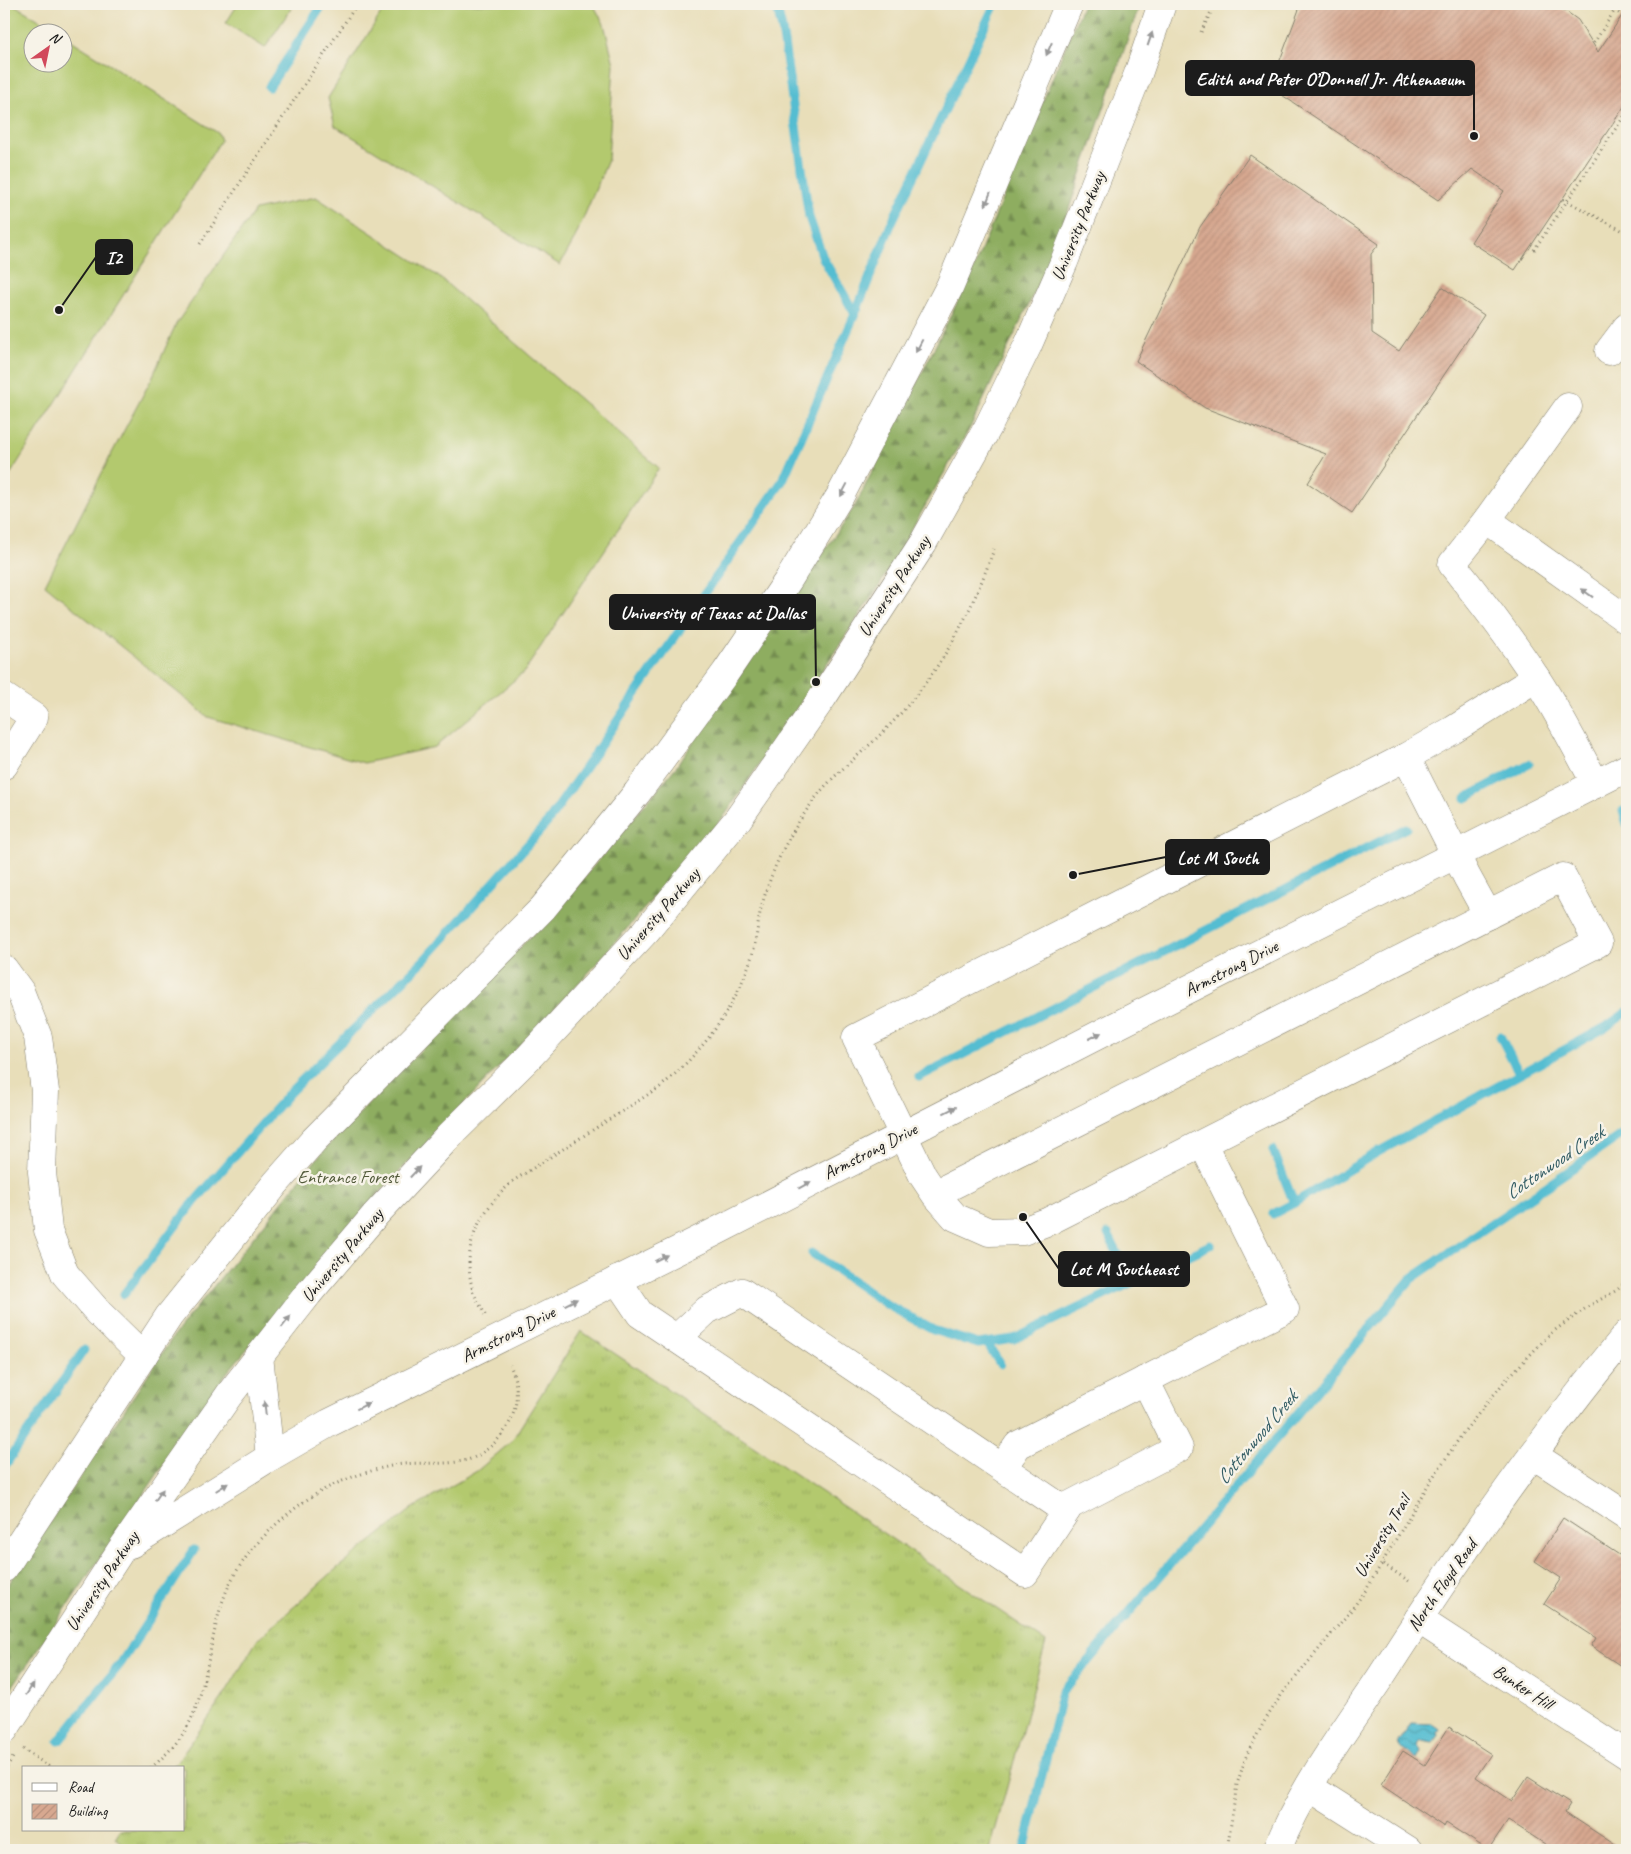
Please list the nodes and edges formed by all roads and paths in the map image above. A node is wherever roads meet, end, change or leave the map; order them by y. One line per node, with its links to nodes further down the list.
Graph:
1 (357, 4): 13 (path)
2 (1069, 4): 38 (street, one-way to 38)
3 (1162, 4): 39 (street, University Parkway, one-way to 3)
4 (1215, 4): 8 (path)
5 (1606, 4): 6 (path)
6 (1615, 10): 7 (path); 9 (path)
7 (1627, 19)
8 (1200, 32)
9 (1594, 43)
10 (1627, 112): 11 (path)
11 (1565, 200): 12 (path); 14 (path)
12 (1624, 232)
13 (200, 244)
14 (1534, 250)
15 (1627, 327): 16 (street)
16 (1609, 351)
17 (1568, 407): 18 (street)
18 (1486, 520): 20 (street, one-way to 18); 21 (street)
19 (994, 549): 35 (path)
20 (1627, 620)
21 (1536, 678): 23 (street); 26 (street)
22 (4, 697): 24 (street)
23 (1406, 757): 27 (street); 30 (street)
24 (4, 765)
25 (1627, 768): 26 (street, Armstrong Drive)
26 (1596, 784): 27 (street, Armstrong Drive)
27 (1456, 855): 28 (street); 30 (street, Armstrong Drive, one-way to 27)
28 (1488, 914): 31 (street); 32 (street)
29 (4, 969): 38 (street)
30 (902, 1134): 32 (street); 33 (street, Armstrong Drive, one-way to 30)
31 (1203, 1144): 32 (street); 41 (street)
32 (935, 1194)
33 (617, 1280): 37 (street); 43 (street, Armstrong Drive, one-way to 33)
34 (1627, 1281): 48 (path, University Trail)
35 (486, 1317)
36 (1627, 1334): 42 (street, North Floyd Road)
37 (677, 1338): 44 (street); 45 (street)
38 (143, 1356): 49 (street)
39 (260, 1356): 43 (street, one-way to 39); 47 (street, University Parkway, one-way to 39)
40 (509, 1362): 56 (path)
41 (1145, 1380): 44 (street); 45 (street)
42 (1533, 1455): 46 (street); 51 (street, North Floyd Road)
43 (270, 1457): 47 (street, Armstrong Drive, one-way to 43)
44 (1003, 1467): 45 (street)
45 (1066, 1511)
46 (1627, 1516)
47 (121, 1550): 52 (street, University Parkway, one-way to 47)
48 (1383, 1564): 50 (path); 59 (path, University Trail)
49 (4, 1568)
50 (1412, 1583)
51 (1418, 1619): 54 (street, Bunker Hill); 58 (street, North Floyd Road)
52 (12, 1739): 55 (path)
53 (14, 1755): 57 (path)
54 (1627, 1755)
55 (48, 1766)
56 (152, 1766)
57 (4, 1772)
58 (1309, 1787): 60 (street, North Floyd Road); 61 (street)
59 (1227, 1850)
60 (1277, 1850)
61 (1408, 1850)

